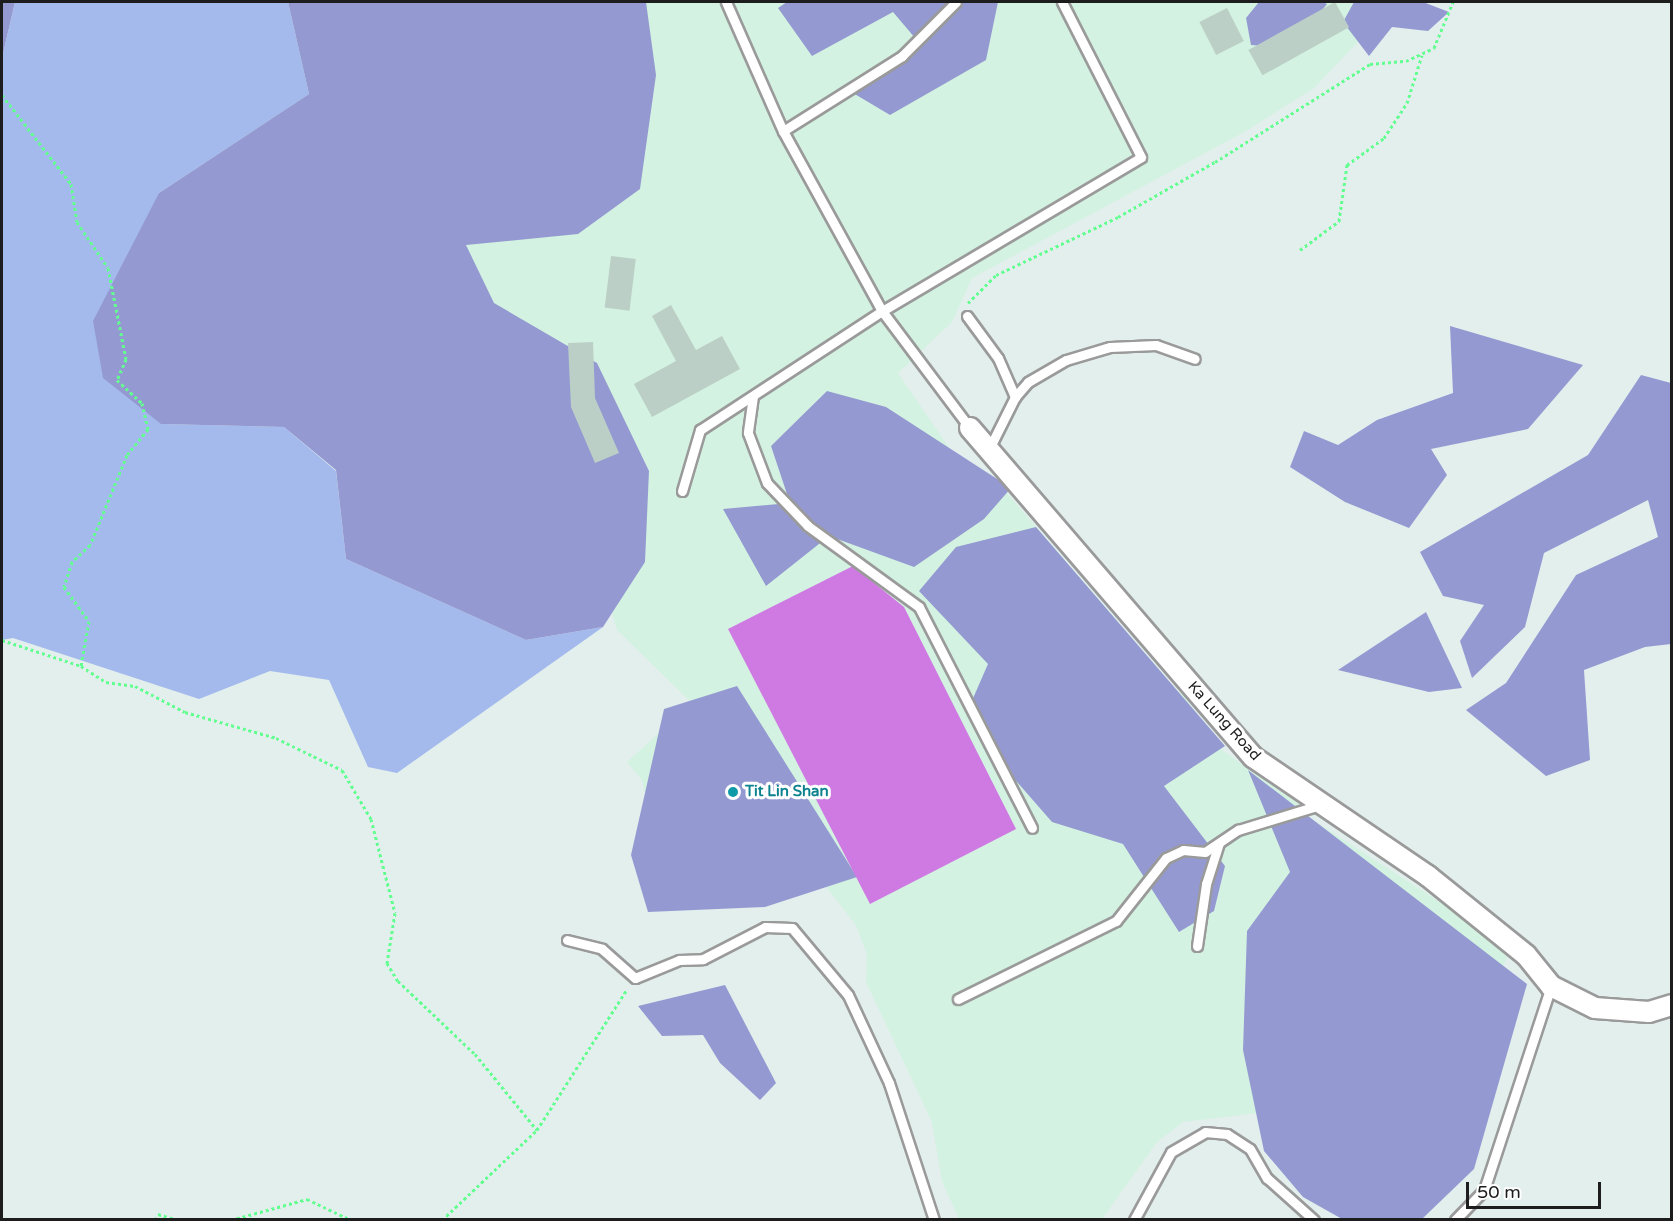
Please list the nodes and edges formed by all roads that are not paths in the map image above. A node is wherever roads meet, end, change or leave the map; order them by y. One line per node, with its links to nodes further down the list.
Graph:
1 (726, 2): 4 (lane, Ka Lung Road)
2 (956, 2): 4 (lane)
3 (1062, 2): 5 (lane)
4 (783, 131): 5 (lane, Ka Lung Road)
5 (882, 311): 8 (lane); 10 (lane, Ka Lung Road)
6 (967, 316): 9 (lane)
7 (1195, 359): 9 (lane)
8 (753, 396): 12 (lane); 14 (lane)
9 (1015, 397): 11 (lane)
10 (970, 428): 11 (street, Ka Lung Road)
11 (988, 451): 13 (street, Ka Lung Road)
12 (682, 490)
13 (1320, 805): 15 (lane); 18 (street, Ka Lung Road)
14 (1032, 828)
15 (1218, 843): 17 (lane); 19 (lane)
16 (567, 940): 21 (lane)
17 (1197, 946)
18 (1551, 986): 20 (street, Ka Lung Road); 24 (lane)
19 (958, 999)
20 (1671, 1005)
21 (934, 1220)
22 (1134, 1220): 23 (lane)
23 (1314, 1220)
24 (1455, 1220)

